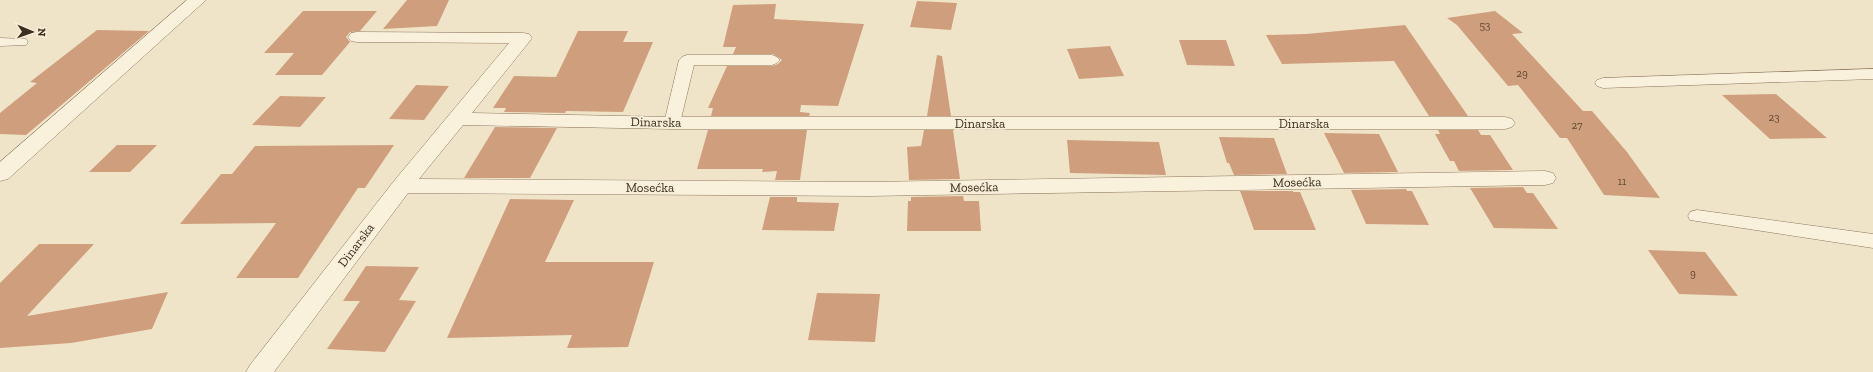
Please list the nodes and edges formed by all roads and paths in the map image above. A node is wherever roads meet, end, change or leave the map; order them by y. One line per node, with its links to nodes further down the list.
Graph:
1 (196, 0): 11 (street)
2 (357, 37): 8 (street, Dinarska)
3 (0, 42): 4 (lane)
4 (21, 42)
5 (772, 60): 9 (lane)
6 (1873, 74): 7 (lane)
7 (1603, 83)
8 (455, 119): 9 (street, Dinarska); 13 (street, Dinarska)
9 (672, 123): 10 (street, Dinarska)
10 (1505, 124)
11 (0, 174)
12 (1546, 178): 13 (street, Mosećka)
13 (402, 186): 16 (street, Dinarska)
14 (1697, 216): 15 (lane)
15 (1873, 241)
16 (259, 372)

